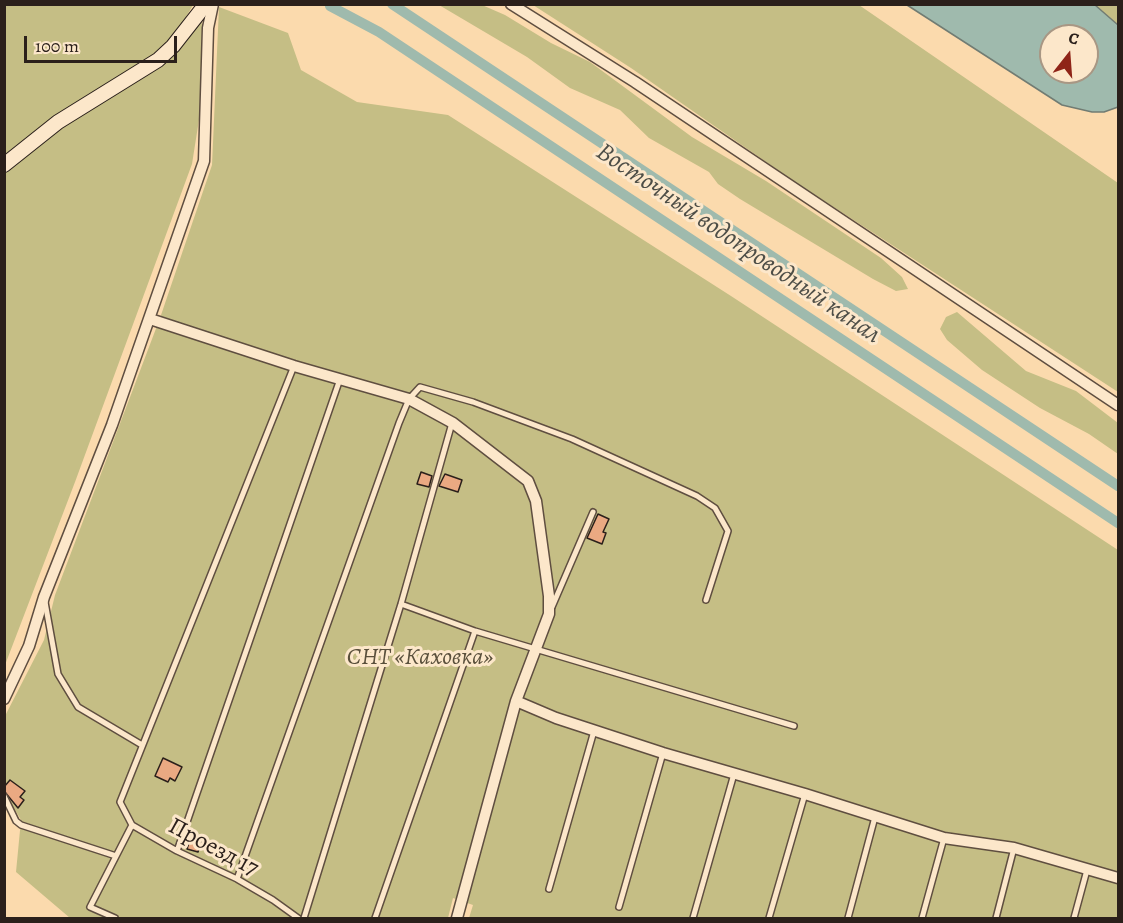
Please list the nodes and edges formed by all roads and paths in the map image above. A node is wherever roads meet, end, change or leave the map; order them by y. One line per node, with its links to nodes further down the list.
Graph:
1 (206, 4): 4 (street)
2 (213, 4): 5 (street)
3 (511, 4): 9 (street)
4 (4, 165)
5 (150, 319): 6 (street); 12 (street)
6 (294, 366): 7 (street); 22 (lane)
7 (340, 379): 8 (street); 31 (lane)
8 (409, 399): 10 (street); 13 (lane); 35 (lane)
9 (1119, 405)
10 (453, 423): 14 (lane); 15 (street)
11 (593, 512): 15 (lane)
12 (44, 597): 18 (street); 22 (lane)
13 (706, 600)
14 (401, 604): 16 (lane); 40 (lane)
15 (549, 614): 17 (street)
16 (475, 631): 17 (lane); 41 (lane)
17 (535, 648): 19 (street); 20 (lane)
18 (4, 699)
19 (516, 702): 21 (street); 42 (street)
20 (794, 726)
21 (594, 730): 23 (street); 36 (lane)
22 (142, 745): 28 (lane, Проезд 17)
23 (663, 753): 24 (street); 37 (lane)
24 (734, 774): 25 (street); 43 (lane)
25 (805, 794): 27 (street); 44 (lane)
26 (4, 796): 32 (lane)
27 (875, 817): 29 (street); 45 (lane)
28 (132, 825): 31 (lane, Проезд 17); 32 (lane)
29 (944, 838): 30 (street); 46 (lane)
30 (1014, 848): 33 (street); 47 (lane)
31 (177, 851): 35 (lane, Проезд 17)
32 (116, 856): 38 (lane)
33 (1087, 870): 34 (street); 48 (lane)
34 (1119, 878)
35 (237, 879): 39 (lane, Проезд 17)
36 (549, 889)
37 (619, 907)
38 (115, 918)
39 (298, 918)
40 (304, 918)
41 (375, 918)
42 (457, 918)
43 (693, 918)
44 (769, 918)
45 (848, 918)
46 (922, 918)
47 (996, 918)
48 (1074, 918)

